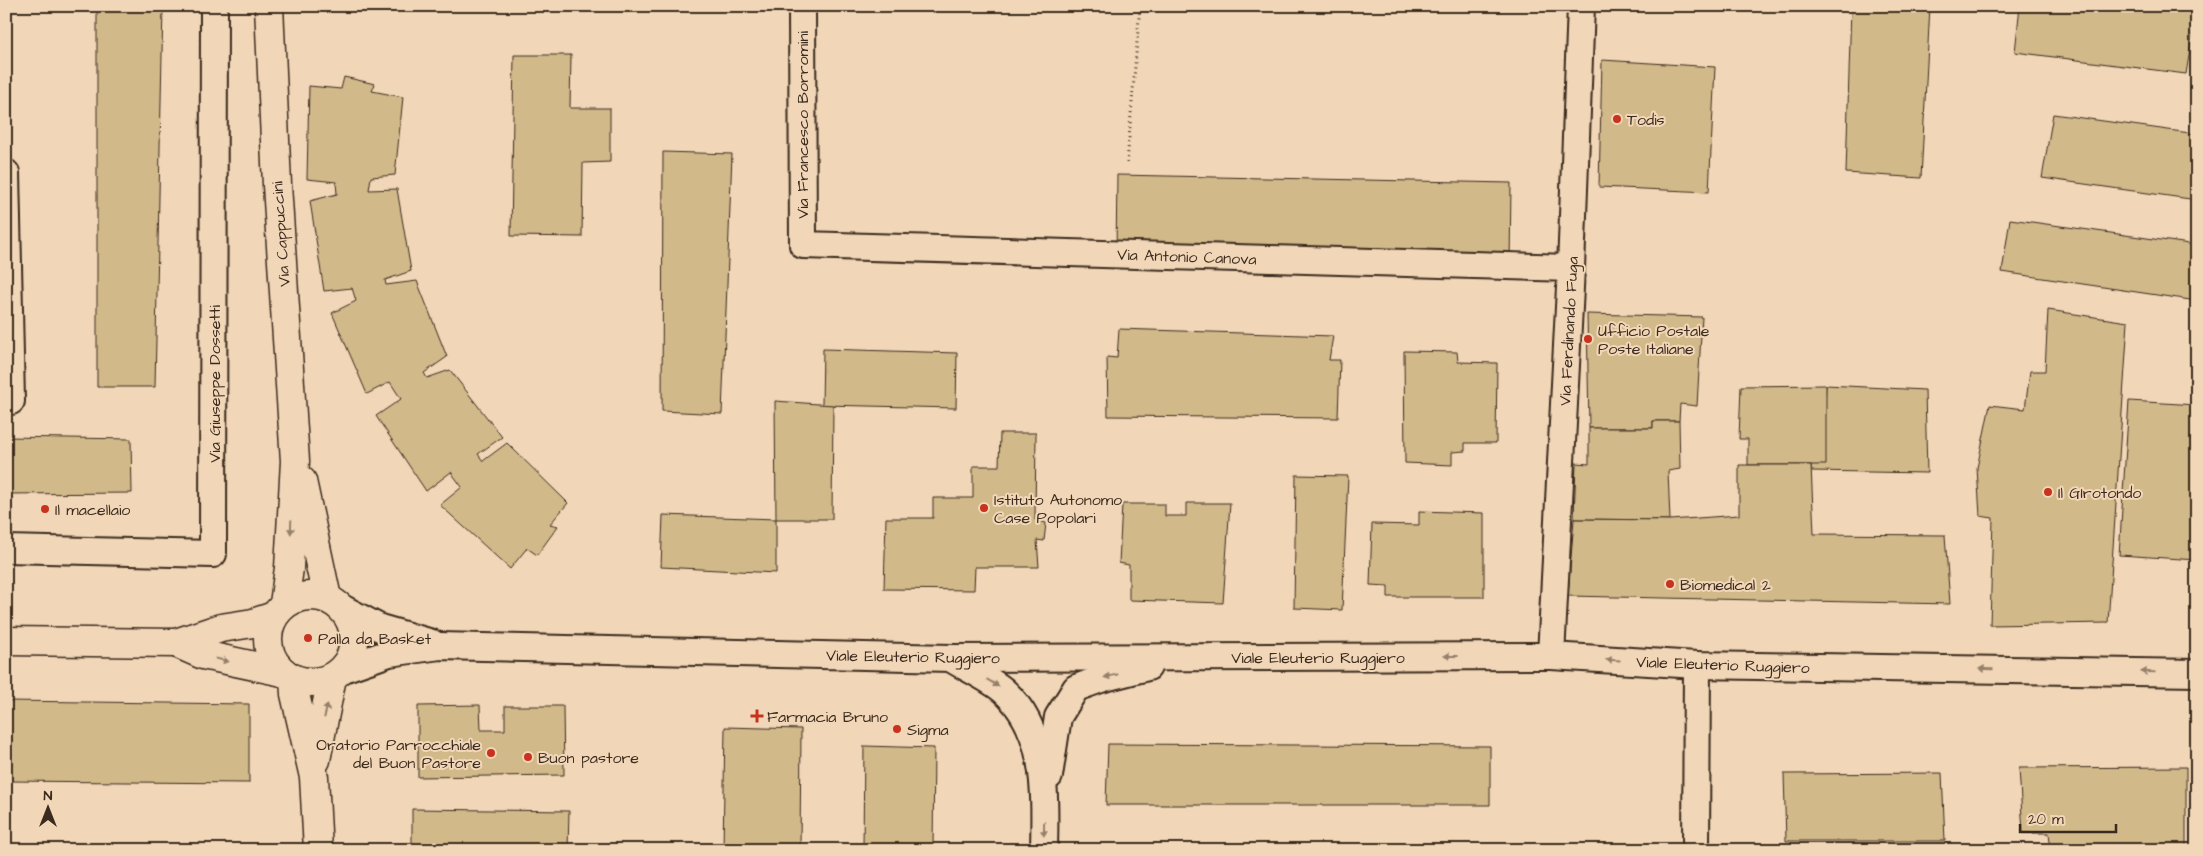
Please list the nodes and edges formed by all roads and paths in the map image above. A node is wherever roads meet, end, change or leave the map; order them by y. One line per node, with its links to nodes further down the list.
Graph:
1 (214, 6): 12 (street, Via Giuseppe Dossetti)
2 (269, 6): 11 (street, Via Cappuccini)
3 (802, 6): 8 (street, Via Francesco Borromini)
4 (1140, 6): 6 (path)
5 (1581, 6): 9 (street, Via Ferdinando Fuga)
6 (1127, 163)
7 (6, 173): 10 (street)
8 (803, 245): 9 (street, Via Antonio Canova)
9 (1571, 268): 18 (street, Via Ferdinando Fuga)
10 (6, 401)
11 (295, 461): 13 (street, Via Cappuccini); 14 (street, Via Cappuccini, one-way to 14)
12 (6, 549)
13 (334, 603): 14 (street); 17 (street, Viale Eleuterio Ruggiero); 22 (street)
14 (279, 610): 16 (street); 24 (street)
15 (6, 641): 16 (street)
16 (176, 643): 24 (street, one-way to 24)
17 (440, 646): 20 (street, Viale Eleuterio Ruggiero); 22 (street, Viale Eleuterio Ruggiero)
18 (1551, 656): 19 (street, Viale Eleuterio Ruggiero, one-way to 19); 21 (street, Viale Eleuterio Ruggiero, one-way to 18)
19 (1174, 657): 20 (street, Viale Eleuterio Ruggiero); 26 (street, one-way to 26)
20 (951, 658): 26 (street, one-way to 26)
21 (1697, 665): 23 (street, Viale Eleuterio Ruggiero, one-way to 21); 29 (street)
22 (338, 673): 24 (street); 25 (street, one-way to 22)
23 (2197, 673)
24 (289, 675): 25 (street)
25 (314, 777): 27 (street)
26 (1045, 798): 28 (street, one-way to 28)
27 (318, 850)
28 (1044, 850)
29 (1696, 850)

